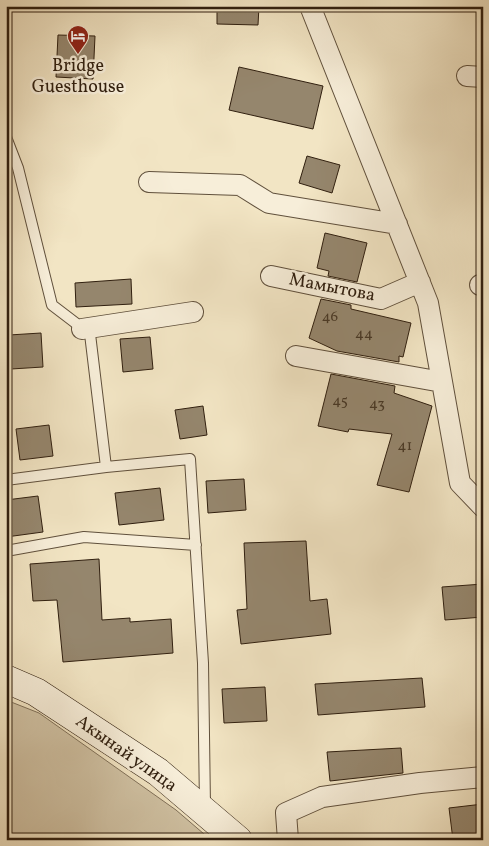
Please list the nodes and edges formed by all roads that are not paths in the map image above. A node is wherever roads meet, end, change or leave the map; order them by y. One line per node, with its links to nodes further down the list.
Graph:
1 (310, 6): 4 (street)
2 (6, 137): 8 (lane)
3 (149, 182): 4 (street)
4 (397, 224): 6 (street)
5 (271, 276): 6 (street, Мамытова)
6 (420, 282): 10 (street)
7 (193, 312): 8 (street)
8 (82, 329): 11 (lane)
9 (296, 356): 10 (street)
10 (442, 382): 13 (street)
11 (106, 467): 12 (lane); 14 (lane)
12 (6, 480)
13 (483, 507)
14 (196, 545): 15 (lane); 18 (lane)
15 (6, 551)
16 (6, 679): 18 (main road, Акынай улица)
17 (483, 777): 20 (street)
18 (205, 812): 19 (main road, Акынай улица)
19 (238, 840)
20 (288, 840)

